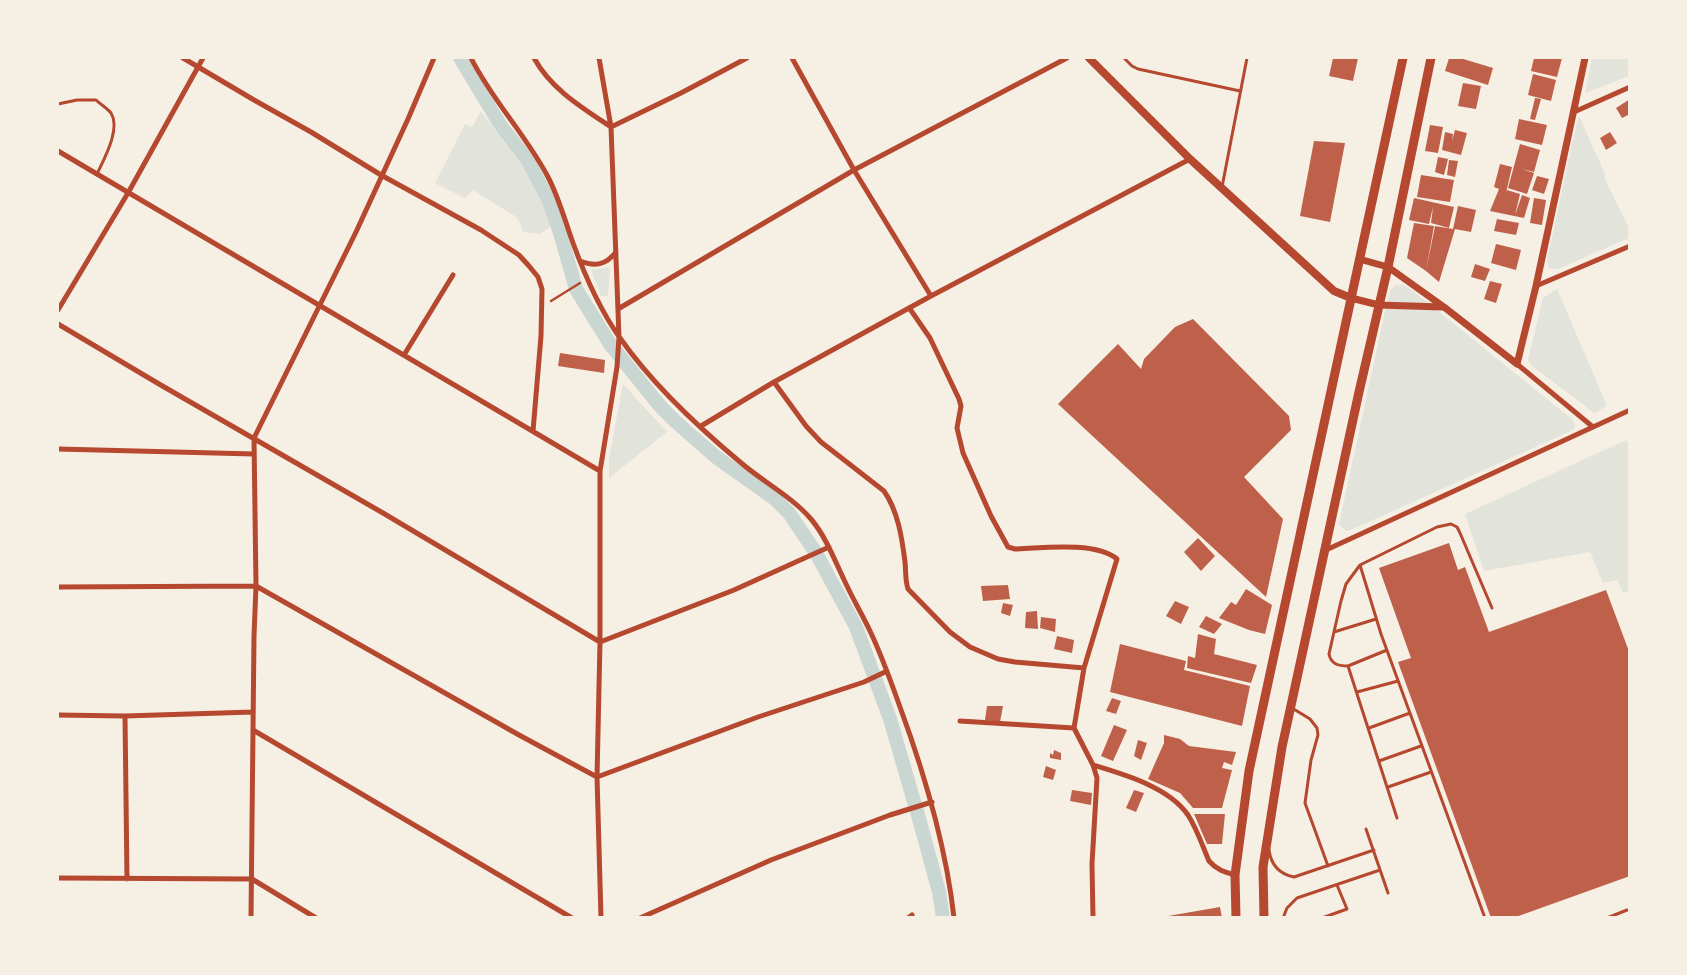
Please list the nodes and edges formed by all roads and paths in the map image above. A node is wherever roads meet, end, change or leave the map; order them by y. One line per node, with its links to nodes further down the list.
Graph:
1 (183, 58): 16 (street)
2 (202, 58): 16 (street)
3 (434, 58): 26 (street)
4 (471, 58): 32 (street)
5 (534, 58): 21 (street)
6 (599, 58): 21 (street)
7 (747, 58): 21 (street)
8 (792, 58): 24 (street)
9 (1066, 58): 24 (street)
10 (1089, 58): 23 (main road)
11 (1124, 58): 18 (lane)
12 (1247, 58): 18 (lane)
13 (1403, 58): 31 (main road)
14 (1431, 58): 33 (main road)
15 (1585, 58): 20 (street)
16 (198, 66): 26 (street); 28 (street)
17 (1630, 87): 20 (street)
18 (1240, 91): 27 (lane)
19 (58, 104): 25 (lane)
20 (1574, 112): 36 (street)
21 (611, 127): 30 (street)
22 (58, 151): 25 (street)
23 (1190, 158): 27 (main road); 37 (street)
24 (854, 170): 37 (street); 43 (street)
25 (97, 174): 28 (street)
26 (382, 175): 40 (street); 41 (street)
27 (1222, 188): 38 (main road)
28 (128, 193): 40 (street); 45 (street)
29 (1630, 246): 36 (street)
30 (616, 252): 32 (street); 43 (street)
31 (1359, 259): 33 (street); 38 (main road)
32 (580, 261): 47 (street)
33 (1388, 267): 39 (main road); 42 (street)
34 (453, 274): 48 (street)
35 (581, 283): 41 (path)
36 (1536, 286): 49 (street)
37 (931, 296): 44 (street)
38 (1351, 298): 39 (street); 96 (main road)
39 (1379, 305): 42 (street); 60 (main road)
40 (320, 306): 48 (street); 55 (street)
41 (542, 307): 54 (street)
42 (1444, 307): 49 (street)
43 (618, 309): 47 (street)
44 (910, 309): 50 (street); 70 (street)
45 (58, 310)
46 (58, 324): 55 (street)
47 (619, 337): 52 (street); 58 (street)
48 (404, 355): 54 (street)
49 (1517, 364): 53 (street)
50 (774, 382): 52 (street); 70 (street)
51 (1630, 410): 53 (street)
52 (701, 426): 59 (street)
53 (1593, 427): 60 (street)
54 (532, 430): 58 (street)
55 (254, 438): 57 (street); 67 (street)
56 (58, 449): 57 (street)
57 (254, 454): 63 (street)
58 (600, 471): 67 (street)
59 (826, 549): 67 (street); 71 (street)
60 (1326, 550): 74 (main road)
61 (1360, 565): 64 (lane); 65 (lane); 66 (lane)
62 (58, 586): 63 (street)
63 (256, 586): 75 (street); 87 (street)
64 (1492, 608)
65 (1376, 620): 66 (lane); 68 (lane)
66 (1334, 632): 69 (lane)
67 (600, 642): 87 (street)
68 (1388, 650): 69 (lane); 72 (lane)
69 (1348, 666): 73 (lane)
70 (1084, 668): 80 (street)
71 (887, 671): 87 (street); 89 (street)
72 (1398, 681): 73 (lane); 76 (lane)
73 (1357, 692): 81 (lane)
74 (1291, 707): 92 (main road); 94 (lane)
75 (253, 712): 78 (street); 82 (street)
76 (1410, 713): 81 (lane); 83 (lane)
77 (58, 715): 78 (street)
78 (125, 716): 98 (street)
79 (960, 721): 80 (street)
80 (1074, 728): 85 (street)
81 (1368, 728): 84 (lane)
82 (253, 730): 99 (street); 105 (street)
83 (1421, 746): 84 (lane); 86 (lane)
84 (1379, 761): 88 (lane)
85 (1093, 765): 96 (street); 109 (street)
86 (1431, 772): 88 (lane); 114 (lane)
87 (597, 777): 106 (street)
88 (1388, 787): 90 (lane)
89 (932, 802): 107 (street); 108 (street)
90 (1397, 818)
91 (1366, 829): 93 (lane)
92 (1268, 834): 94 (lane); 111 (main road)
93 (1374, 850): 94 (lane); 95 (lane)
94 (1328, 866)
95 (1380, 870): 100 (lane); 101 (lane)
96 (1235, 875): 110 (main road)
97 (58, 878): 98 (street)
98 (126, 879): 99 (street)
99 (252, 879): 103 (street); 104 (street)
100 (1337, 885): 112 (lane); 113 (lane)
101 (1388, 893)
102 (1627, 910): 115 (lane)
103 (251, 918)
104 (316, 918)
105 (572, 918)
106 (601, 918)
107 (640, 918)
108 (954, 918)
109 (1093, 918)
110 (1236, 918)
111 (1264, 918)
112 (1283, 918)
113 (1322, 918)
114 (1485, 918)
115 (1606, 918)

